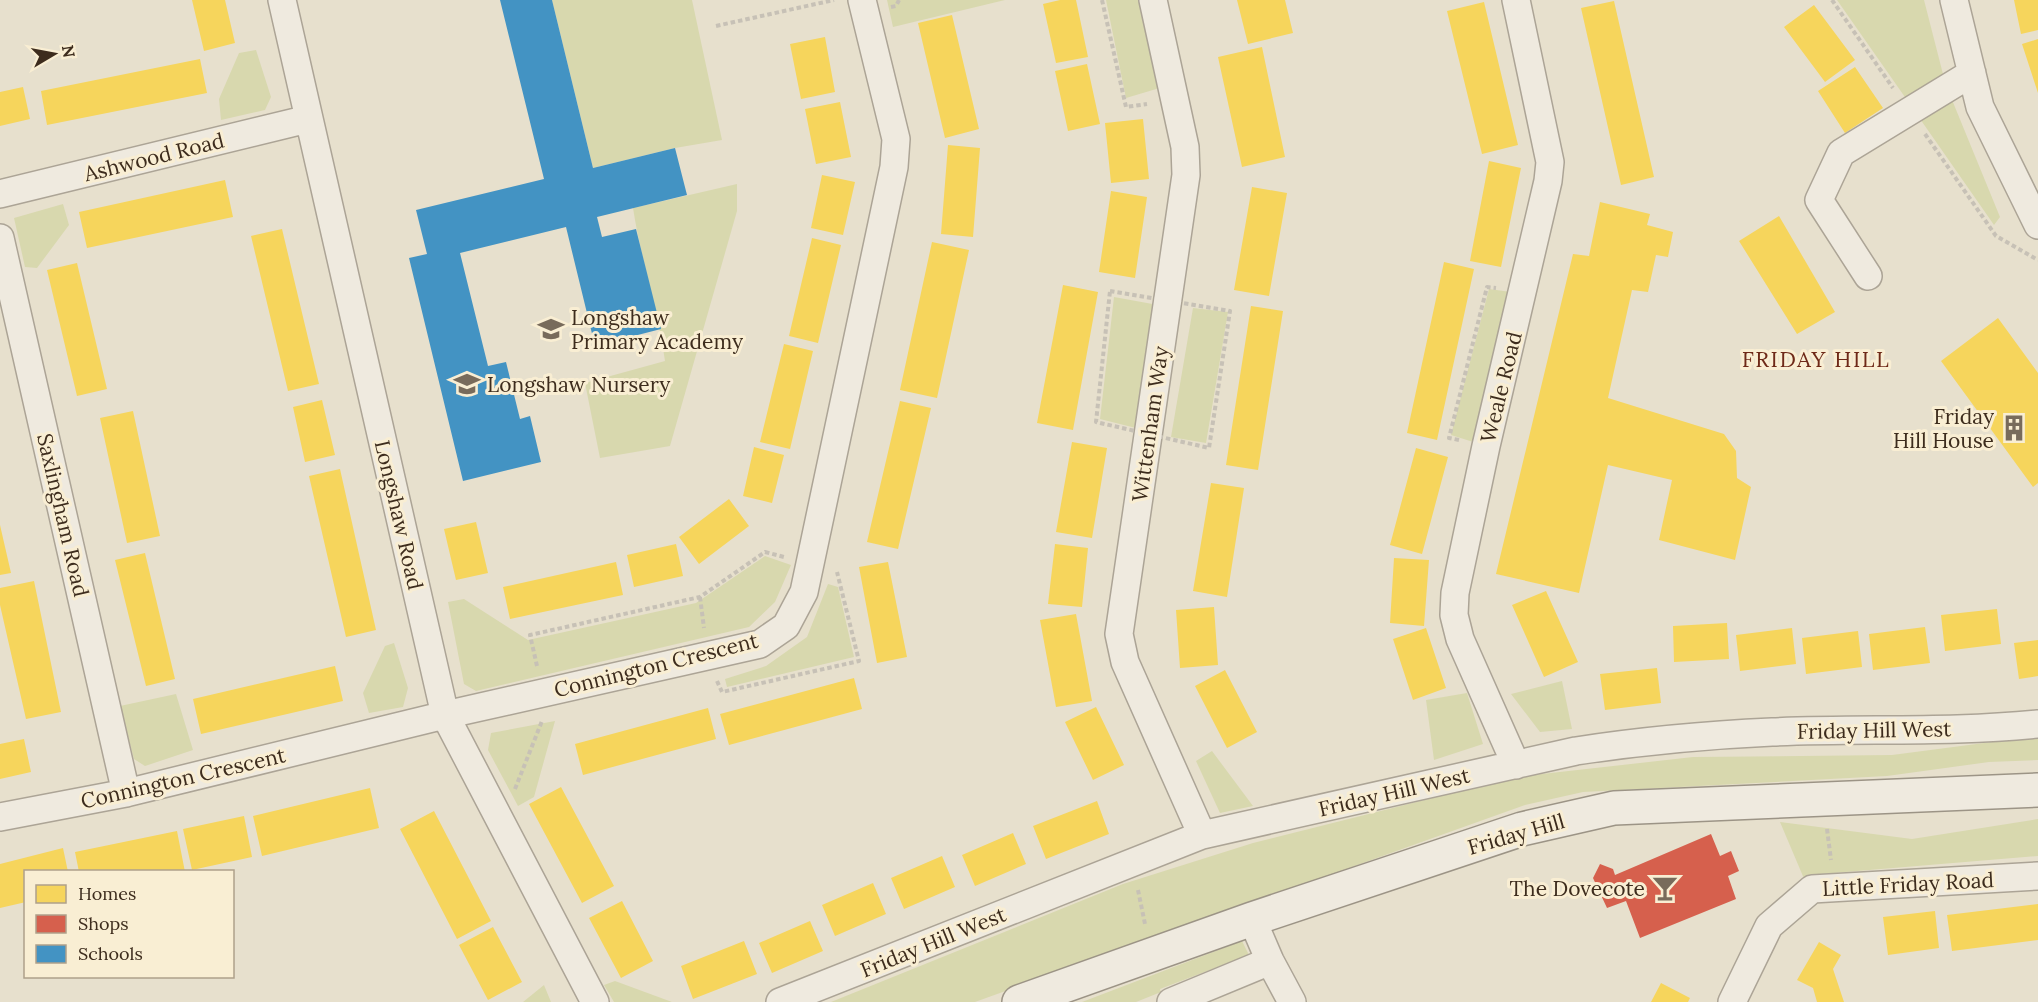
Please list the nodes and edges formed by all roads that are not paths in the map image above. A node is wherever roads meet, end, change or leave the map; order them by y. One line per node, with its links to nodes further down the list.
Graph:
1 (282, 0): 7 (street, Longshaw Road)
2 (862, 0): 12 (street, Connington Crescent)
3 (1153, 0): 18 (street, Wittenham Way)
4 (1516, 0): 14 (street, Weale Road)
5 (1954, 0): 6 (street)
6 (1972, 73): 9 (street); 11 (street)
7 (308, 119): 8 (street, Ashwood Road); 12 (street, Longshaw Road)
8 (0, 194)
9 (2038, 225)
10 (0, 238): 16 (street, Saxlingham Road)
11 (1868, 276)
12 (445, 716): 16 (street, Connington Crescent); 22 (street, Longshaw Road)
13 (2038, 724): 14 (street, Friday Hill West)
14 (1516, 765): 18 (street, Friday Hill West)
15 (2038, 790): 20 (main road, Friday Hill)
16 (126, 793): 17 (street, Connington Crescent)
17 (0, 818)
18 (1202, 835): 23 (street, Friday Hill West)
19 (2038, 876): 27 (street, Little Friday Road)
20 (1252, 919): 21 (street); 24 (main road, Friday Hill)
21 (1270, 961): 25 (street); 26 (street)
22 (595, 1002)
23 (780, 1002)
24 (1019, 1002)
25 (1171, 1002)
26 (1292, 1002)
27 (1732, 1002)

